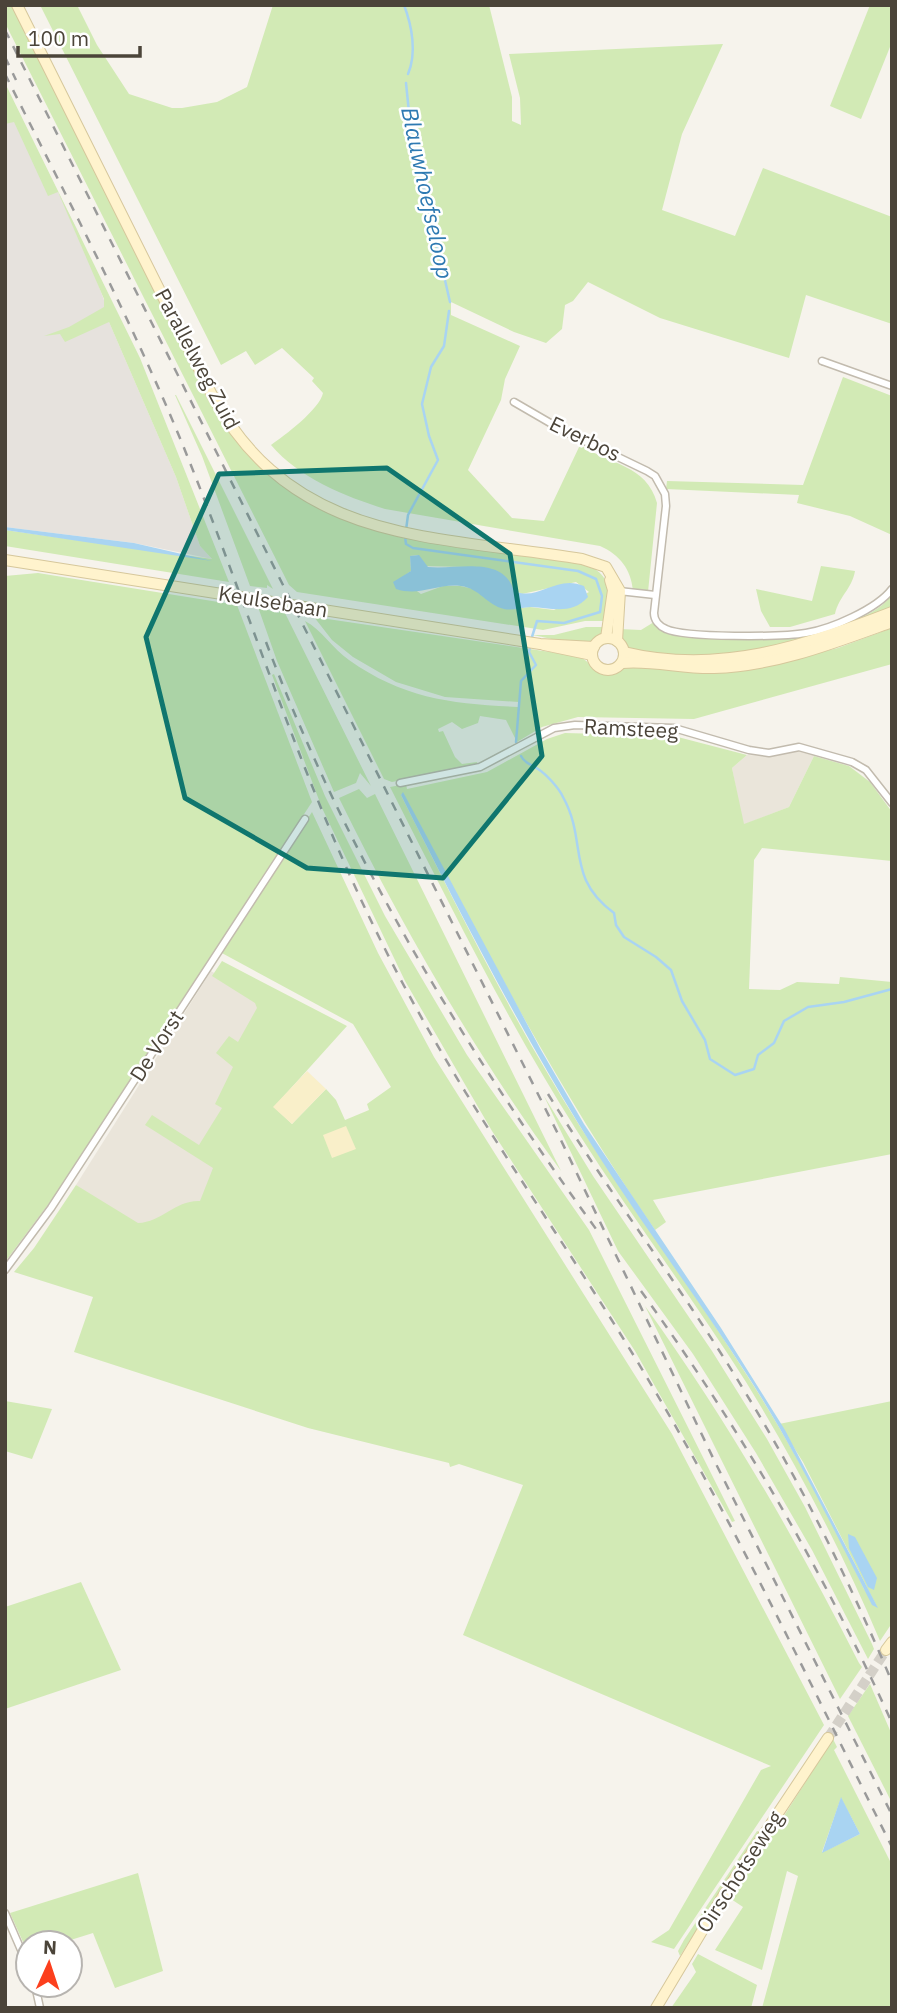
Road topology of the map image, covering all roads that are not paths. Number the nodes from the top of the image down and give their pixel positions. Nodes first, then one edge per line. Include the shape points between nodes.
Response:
1 (17, 5) edge
2 (822, 361) dead end
3 (892, 386) edge
4 (514, 402) dead end
5 (5, 560) edge
6 (892, 589) edge
7 (617, 591) junction
8 (655, 595) junction
9 (892, 612) edge
10 (892, 622) edge
11 (606, 638) junction
12 (617, 641) junction
13 (593, 651) junction
14 (623, 658) junction
15 (400, 783) dead end
16 (892, 803) edge
17 (305, 820) dead end
18 (5, 1270) edge
19 (828, 1738) tunnel mouth
20 (5, 1913) edge
21 (14, 1934) edge
22 (656, 2008) edge

1 - 7 street, Parallelweg Zuid via 232,429 263,464 306,498 358,522 599,564
2 - 3 street
4 - 8 street, Everbos via 655,476 666,506
5 - 13 street, Keulsebaan via 556,650
6 - 8 street via 876,606 827,626 772,635 665,629 654,619
7 - 8 street
7 - 11 street
7 - 12 street
9 - 14 street via 810,643 751,658
10 - 14 street via 812,651 751,664 713,668
11 - 12 street
11 - 13 street
12 - 14 street
13 - 14 street via 596,665 605,670 616,668
15 - 16 street, Ramsteeg via 480,767 554,728 674,728 749,750 769,753 799,747 852,762 866,770
17 - 18 street, De Vorst via 51,1209
19 - 22 street, Oirschotseweg via 723,1896
20 - 21 street

